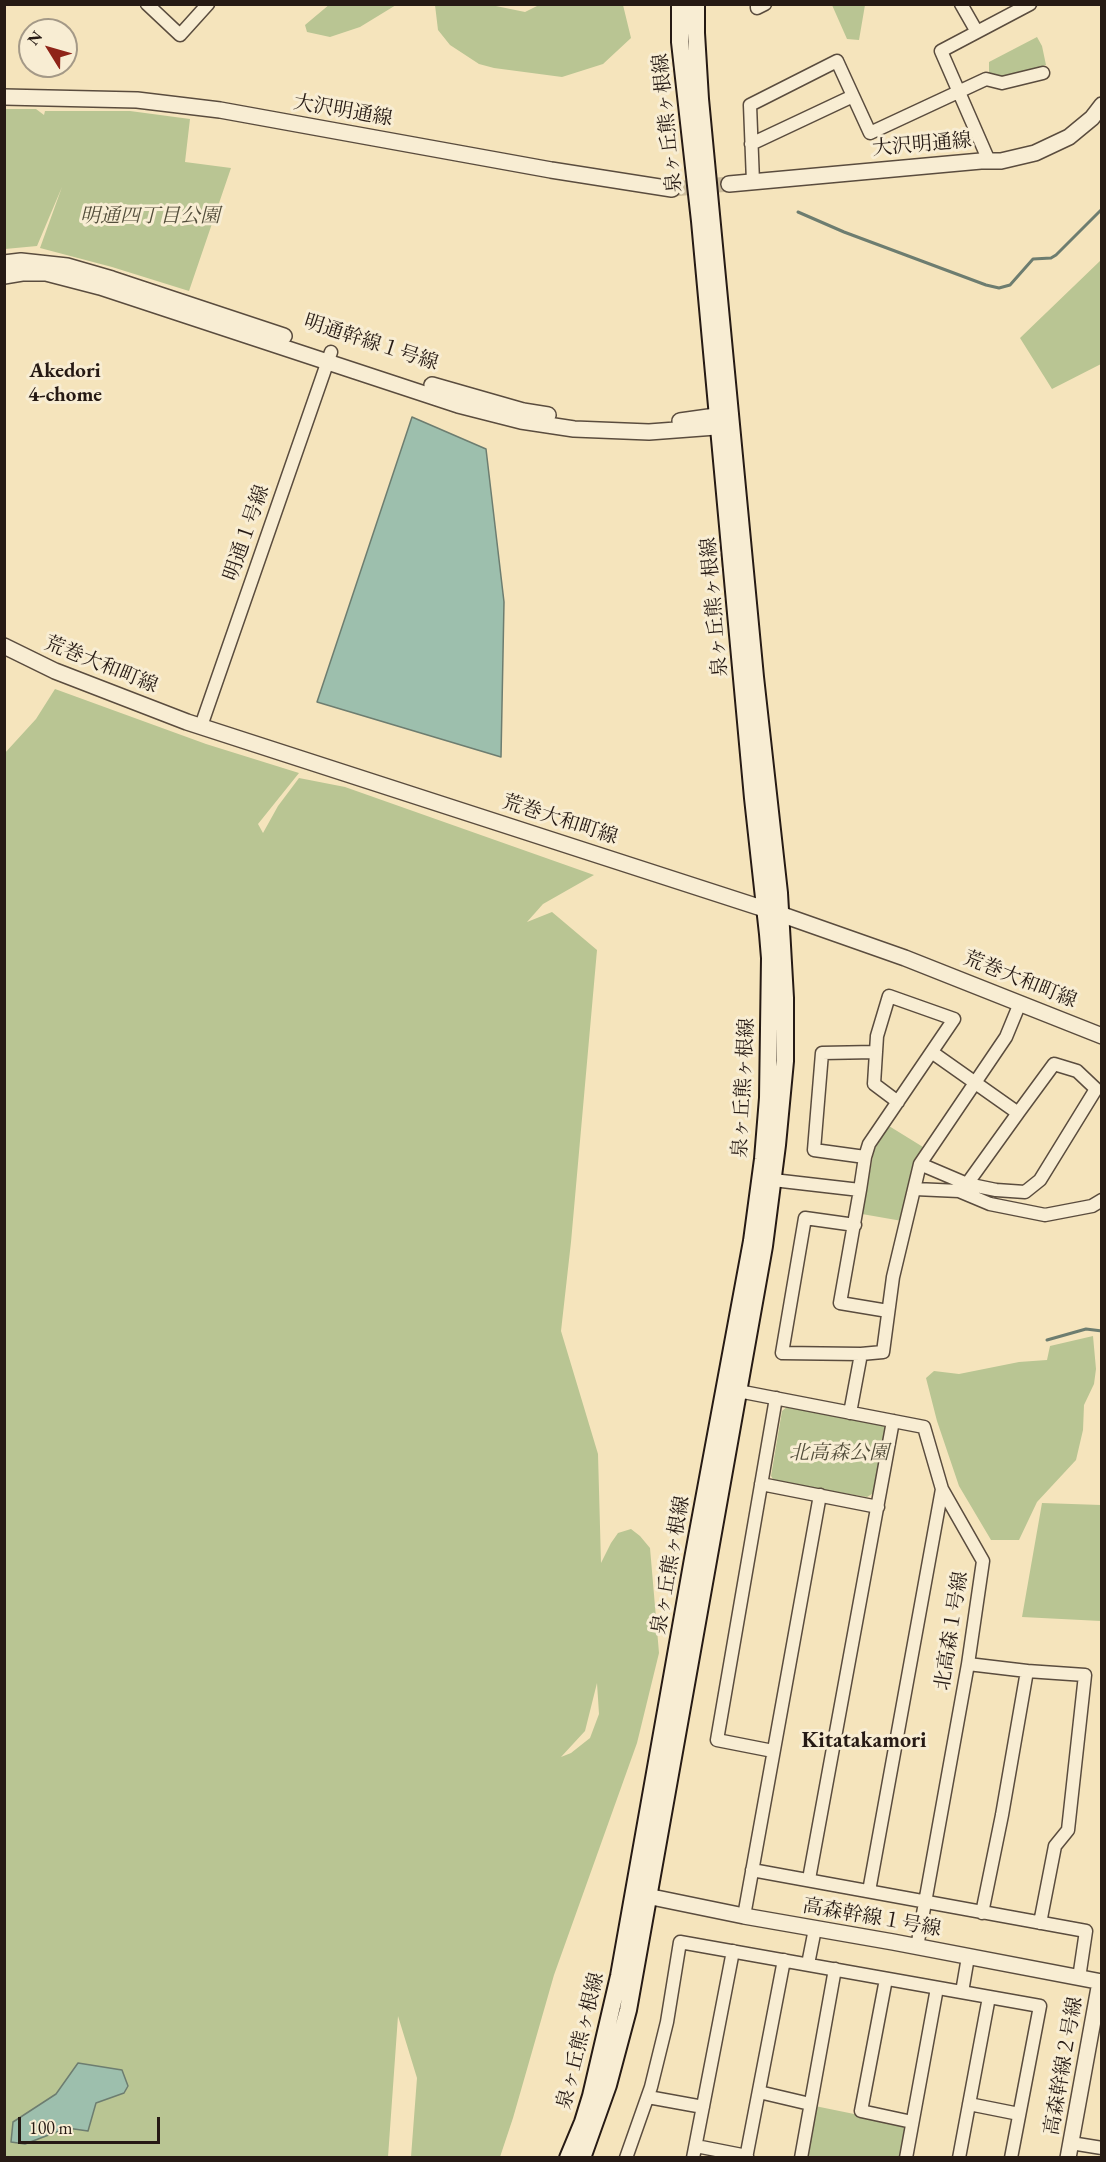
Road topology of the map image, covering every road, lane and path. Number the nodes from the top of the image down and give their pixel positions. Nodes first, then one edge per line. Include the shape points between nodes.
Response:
1 (147, 4) edge
2 (208, 4) edge
3 (680, 4) edge
4 (696, 4) edge
5 (757, 4) edge
6 (765, 4) edge
7 (961, 4) edge
8 (1030, 4) edge
9 (977, 32) junction
10 (1043, 73) dead end
11 (959, 93) junction
12 (853, 96) junction
13 (4, 97) edge
14 (1101, 105) edge
15 (751, 144) junction
16 (988, 161) junction
17 (753, 182) junction
18 (729, 184) tunnel mouth
19 (672, 189) tunnel mouth
20 (4, 263) edge
21 (4, 276) edge
22 (329, 357) junction
23 (725, 421) junction
24 (4, 646) edge
25 (201, 726) junction
26 (773, 912) junction
27 (1020, 1003) junction
28 (1101, 1036) edge
29 (875, 1052) junction
30 (933, 1053) junction
31 (976, 1083) junction
32 (898, 1102) junction
33 (1018, 1113) junction
34 (865, 1157) junction
35 (920, 1164) junction
36 (773, 1180) junction
37 (966, 1184) junction
38 (915, 1189) junction
39 (860, 1191) junction
40 (1101, 1200) edge
41 (855, 1225) junction
42 (888, 1311) junction
43 (861, 1354) junction
44 (732, 1390) junction
45 (776, 1398) junction
46 (850, 1413) junction
47 (893, 1421) junction
48 (761, 1484) junction
49 (942, 1489) junction
50 (820, 1495) junction
51 (878, 1507) junction
52 (968, 1664) junction
53 (1027, 1671) junction
54 (773, 1751) junction
55 (752, 1870) junction
56 (810, 1880) junction
57 (869, 1891) junction
58 (641, 1895) junction
59 (925, 1902) junction
60 (982, 1912) junction
61 (744, 1916) junction
62 (1040, 1923) junction
63 (815, 1929) junction
64 (917, 1947) junction
65 (733, 1951) junction
66 (968, 1957) junction
67 (784, 1960) junction
68 (808, 1964) junction
69 (835, 1969) junction
70 (886, 1978) junction
71 (1079, 1978) junction
72 (1101, 1982) edge
73 (937, 1988) junction
74 (962, 1992) junction
75 (989, 1997) junction
76 (759, 2092) junction
77 (648, 2097) junction
78 (810, 2104) junction
79 (969, 2104) junction
80 (703, 2107) junction
81 (1019, 2114) junction
82 (912, 2122) junction
83 (1101, 2148) edge
84 (1070, 2150) edge
85 (694, 2152) edge
86 (568, 2157) edge
87 (582, 2157) edge
88 (626, 2157) edge
89 (747, 2157) edge
90 (801, 2157) edge
91 (906, 2157) edge
92 (959, 2157) edge
93 (1011, 2157) edge

1 - 2 street via 180,35
3 - 23 main road, 泉ヶ丘熊ヶ根線 via 680,42
4 - 23 main road, 泉ヶ丘熊ヶ根線
5 - 6 street via 757,8
7 - 9 street
8 - 9 street
9 - 11 street via 941,51
10 - 11 street via 1002,83 987,79
11 - 12 street via 870,133
11 - 16 street
12 - 15 street
12 - 15 street via 837,61 750,105
13 - 19 street, 大沢明通線 via 137,100 220,110
14 - 16 street, 大沢明通線 via 1069,137 1035,153
15 - 17 street
16 - 17 street, 大沢明通線
17 - 18 street, 大沢明通線
20 - 22 street, 明通幹線１号線 via 67,266 112,279
21 - 22 street via 46,273
22 - 23 street via 458,405 521,421 574,429 649,432
22 - 25 street, 明通１号線
23 - 26 main road, 泉ヶ丘熊ヶ根線 via 755,677
24 - 25 street, 荒巻大和町線 via 56,671
25 - 26 street, 荒巻大和町線
26 - 27 street, 荒巻大和町線
26 - 36 main road, 泉ヶ丘熊ヶ根線 via 786,1029
26 - 44 main road, 泉ヶ丘熊ヶ根線 via 763,1159
27 - 28 street, 荒巻大和町線
27 - 31 street via 1006,1037
29 - 30 street via 889,996 954,1019
29 - 32 street via 874,1084
29 - 34 street via 822,1053 814,1150
30 - 31 street
30 - 32 street
31 - 33 street
31 - 35 street
32 - 34 street via 869,1144
33 - 37 street
33 - 37 street via 1054,1064 1077,1071 1096,1089 1040,1180 1025,1192
34 - 39 street
35 - 37 street
35 - 38 street
36 - 39 street
36 - 44 main road, 泉ヶ丘熊ヶ根線 via 764,1246
38 - 40 street via 959,1191 990,1204 1045,1215 1092,1206
38 - 42 street
39 - 41 street
41 - 42 street via 840,1303
41 - 43 street via 805,1218 782,1353
42 - 43 street via 884,1352
43 - 46 street
44 - 45 street, 北高森１号線
44 - 58 main road, 泉ヶ丘熊ヶ根線
45 - 46 street, 北高森１号線
45 - 48 street
46 - 47 street, 北高森１号線
47 - 49 street, 北高森１号線 via 924,1427
47 - 51 street
48 - 50 street
48 - 54 street via 717,1740
49 - 52 street, 北高森１号線 via 983,1561
49 - 57 street
50 - 51 street
50 - 54 street
51 - 56 street
52 - 53 street
52 - 59 street, 北高森１号線
53 - 60 street
53 - 62 street via 1085,1675 1068,1830 1055,1846
54 - 55 street
55 - 56 street
55 - 61 street
56 - 57 street
57 - 59 street
58 - 61 street, 高森幹線１号線
58 - 86 main road, 泉ヶ丘熊ヶ根線 via 600,2065
58 - 87 main road, 泉ヶ丘熊ヶ根線 via 620,2043
59 - 60 street
59 - 64 street, 北高森１号線
60 - 62 street
61 - 63 street, 高森幹線１号線
62 - 71 street via 1086,1931
63 - 64 street, 高森幹線１号線
63 - 68 street
64 - 66 street, 高森幹線１号線
65 - 67 street
65 - 77 street via 680,1942 667,2022
65 - 80 street
66 - 71 street, 高森幹線１号線
66 - 74 street
67 - 68 street
67 - 76 street
68 - 69 street
69 - 70 street
69 - 78 street
70 - 73 street
70 - 82 street via 861,2112
71 - 72 street, 高森幹線１号線
72 - 84 street, 高森幹線２号線
73 - 74 street
73 - 82 street
74 - 75 street
75 - 79 street
75 - 81 street via 1040,2006
76 - 78 street
76 - 89 street
77 - 80 street
77 - 88 street
78 - 90 street
79 - 81 street
79 - 92 street
80 - 85 street
81 - 93 street
82 - 91 street
83 - 84 street
85 - 89 street

